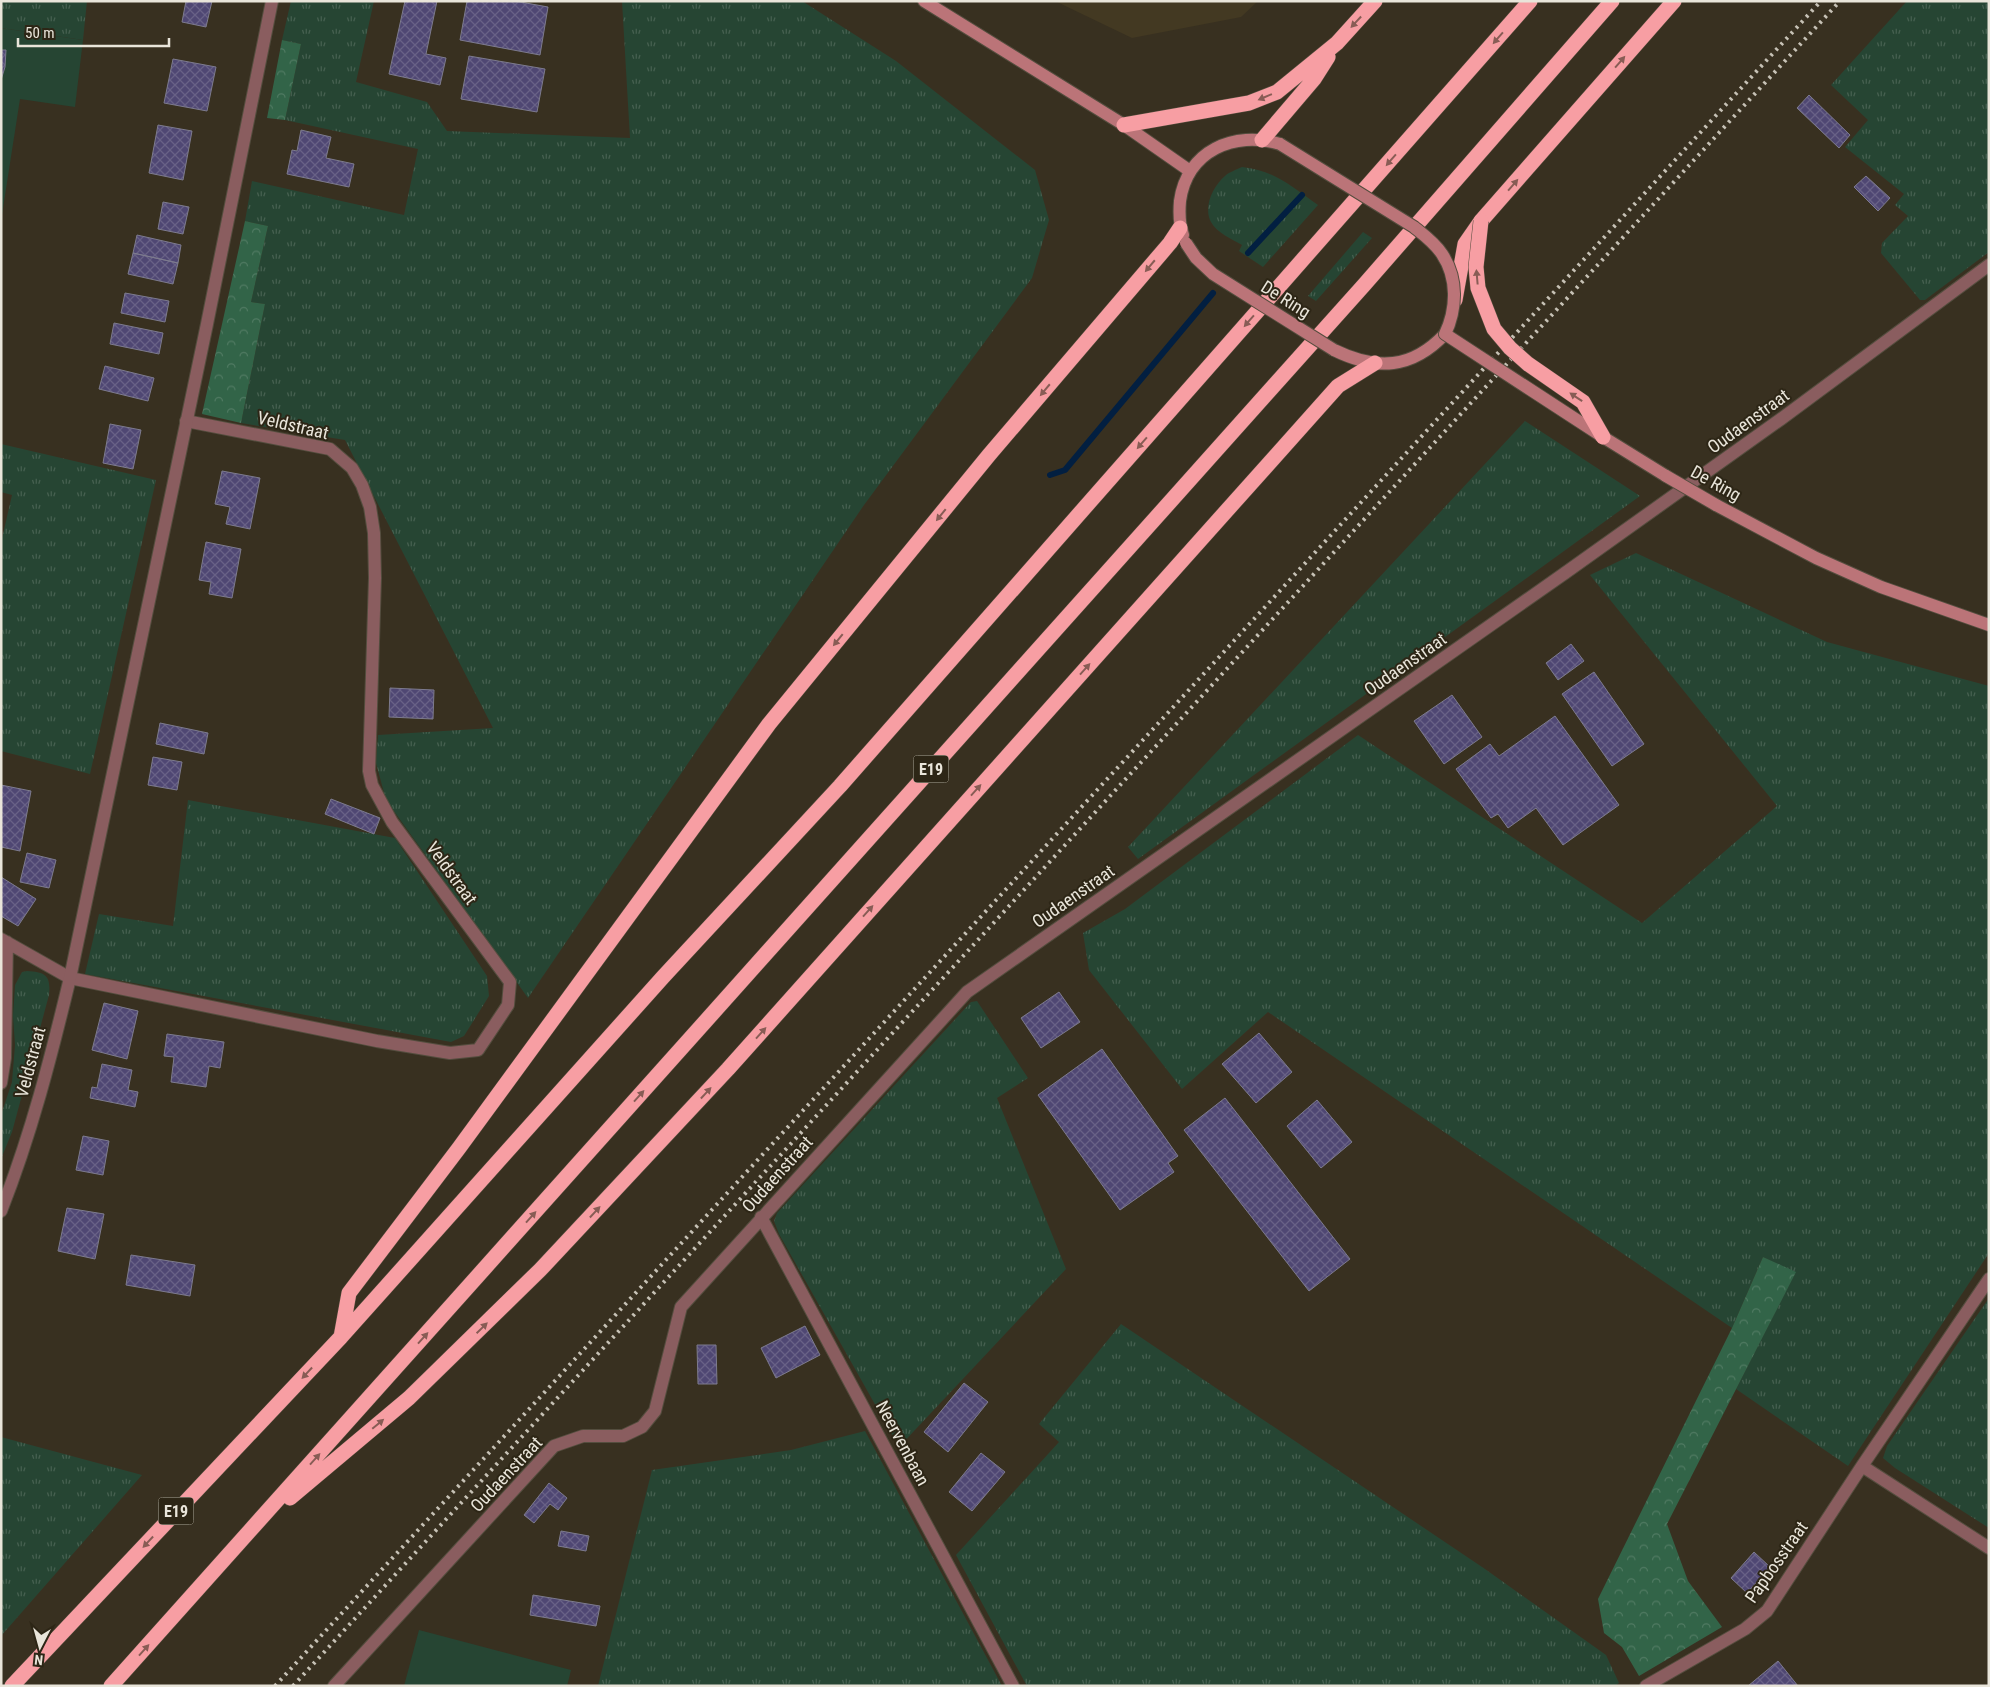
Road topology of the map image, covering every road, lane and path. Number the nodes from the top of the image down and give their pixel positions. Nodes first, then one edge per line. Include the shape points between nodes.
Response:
1 (272, 1) edge
2 (924, 1) edge
3 (1375, 1) edge
4 (1530, 1) edge
5 (1612, 1) edge
6 (1674, 1) edge
7 (1337, 43) junction
8 (1124, 125) junction
9 (1262, 140) junction
10 (1190, 171) junction
11 (1481, 222) junction
12 (1180, 228) junction
13 (1989, 265) edge
14 (1454, 304) junction
15 (1445, 334) junction
16 (1374, 363) junction
17 (186, 421) junction
18 (1602, 437) junction
19 (1989, 625) edge
20 (4, 940) edge
21 (70, 978) junction
22 (1, 1083) edge
23 (1, 1211) edge
24 (761, 1217) junction
25 (1989, 1279) edge
26 (341, 1337) junction
27 (1862, 1466) junction
28 (247, 1535) junction
29 (1989, 1548) edge
30 (12, 1686) edge
31 (111, 1686) edge
32 (334, 1686) edge
33 (1013, 1686) edge
34 (1646, 1686) edge

1 - 17 street, Veldstraat
2 - 8 main road
3 -> 7 highway
4 -> 26 highway, E19 via 840,786
28 -> 5 highway, E19 via 1364,285
11 -> 6 highway
7 -> 8 highway via 1283,88 1263,99
7 - 9 highway via 1314,79
8 - 10 main road
9 - 10 main road, De Ring via 1227,143 1206,155
9 - 14 main road, De Ring, bridge via 1280,144 1414,227 1432,242 1448,265
10 - 12 main road, De Ring via 1181,193
11 - 14 highway, bridge via 1465,244
18 -> 11 highway, bridge via 1583,402 1528,364 1494,330 1478,288 1476,268
12 - 16 main road, De Ring, bridge via 1196,258 1213,274 1334,350
12 -> 26 highway via 769,724 350,1293
13 - 24 street, Oudaenstraat via 1565,573 967,992
14 - 15 main road, De Ring, bridge
15 - 16 main road, De Ring via 1411,359
15 - 18 main road, De Ring, bridge
28 -> 16 highway via 409,1398 505,1306 728,1070 1338,386
17 - 21 street, Veldstraat
17 - 21 street, Veldstraat via 330,449 352,468 362,485 374,533 369,771 372,786 392,822 510,982 508,1004 478,1050 450,1053
18 - 19 main road, De Ring, bridge via 1716,505 1816,558 1881,587
20 - 21 street
20 - 22 street via 6,1058
21 - 23 street, Veldstraat via 46,1076
24 - 32 street, Oudaenstraat via 681,1307 655,1411 642,1427 623,1436 583,1436 554,1446
24 - 33 street, Neervenbaan
25 - 27 street, Papbosstraat
26 -> 30 highway, E19
27 - 29 street
27 - 34 street, Papbosstraat via 1767,1611 1745,1629
31 -> 28 highway, E19

